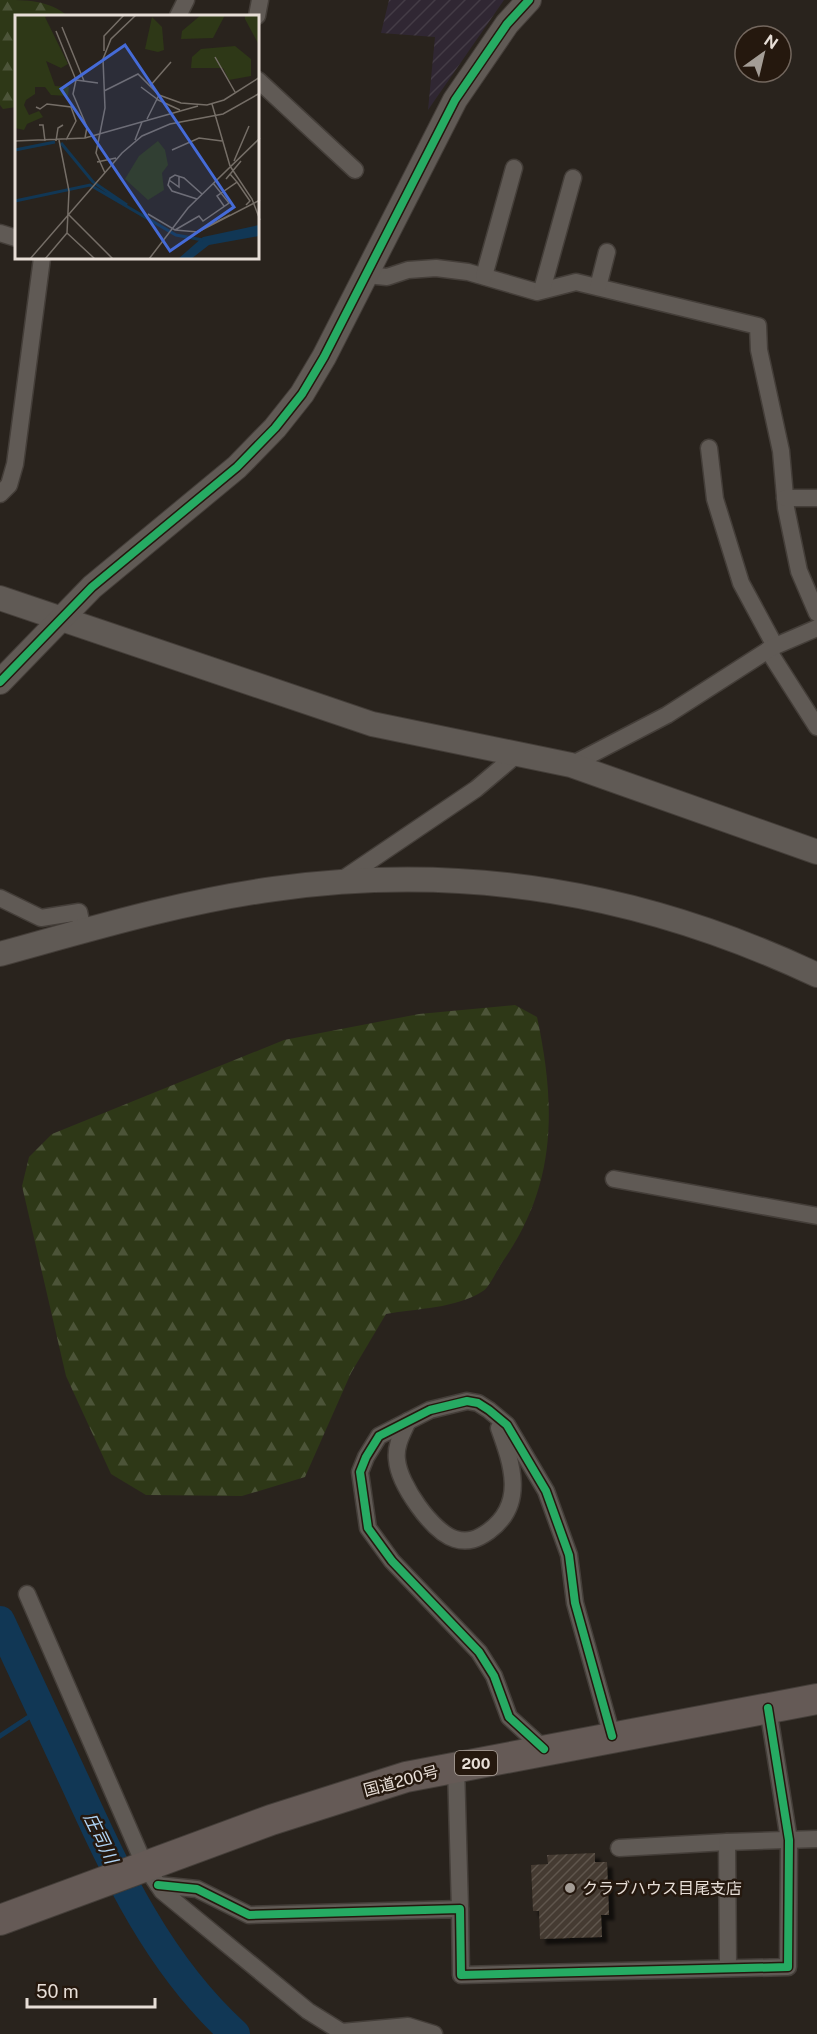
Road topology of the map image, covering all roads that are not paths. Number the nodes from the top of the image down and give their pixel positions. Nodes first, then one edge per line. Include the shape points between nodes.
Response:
1 (260, 0) edge
2 (529, 0) edge
3 (257, 15) edge
4 (260, 82) edge
5 (514, 168) dead end
6 (355, 171) dead end
7 (573, 178) dead end
8 (0, 233) edge
9 (15, 238) edge
10 (607, 252) dead end
11 (42, 260) edge
12 (366, 275) junction
13 (484, 276) junction
14 (598, 287) junction
15 (542, 290) junction
16 (709, 448) dead end
17 (0, 494) edge
18 (785, 498) junction
19 (817, 498) edge
20 (0, 598) edge
21 (817, 613) edge
22 (61, 618) junction
23 (817, 628) edge
24 (772, 648) junction
25 (0, 682) edge
26 (817, 727) edge
27 (515, 756) junction
28 (571, 765) junction
29 (817, 852) edge
30 (338, 882) junction
31 (0, 898) edge
32 (83, 931) junction
33 (0, 954) edge
34 (817, 975) edge
35 (614, 1179) dead end
36 (817, 1216) edge
37 (495, 1416) junction
38 (408, 1421) junction
39 (27, 1594) dead end
40 (817, 1699) edge
41 (768, 1708) junction
42 (612, 1736) junction
43 (544, 1749) junction
44 (456, 1767) junction
45 (817, 1839) edge
46 (789, 1840) junction
47 (727, 1842) junction
48 (619, 1848) dead end
49 (151, 1876) junction
50 (460, 1909) junction
51 (0, 1920) edge
52 (728, 1968) junction
53 (343, 2033) edge
54 (434, 2034) edge

1 - 3 street
2 - 12 street via 507,24 455,100
4 - 6 street
5 - 13 street
7 - 15 street
8 - 9 street
10 - 14 street
11 - 17 street via 15,464 9,485
12 - 13 street via 387,277 408,270 436,268
12 - 22 street via 302,394 275,428 237,467 92,587
13 - 15 street via 537,292
14 - 15 street via 576,282
14 - 18 street via 758,326 759,350 781,451
16 - 24 street via 715,499 741,583
18 - 19 street
18 - 21 street via 799,571
20 - 22 street
22 - 25 street
22 - 27 street via 372,724
23 - 24 street
24 - 26 street
24 - 28 street via 667,715
27 - 28 street
27 - 30 street via 476,789
28 - 29 street
30 - 32 street via 223,898
30 - 34 street via 434,879 555,891 620,904 741,940
31 - 32 street via 41,918 78,912
32 - 33 street
35 - 36 street
37 - 38 street via 478,1403 467,1401 430,1410
37 - 38 street via 513,1464 514,1496 494,1528 466,1541 437,1529 402,1478 397,1445
37 - 42 street via 507,1425 546,1491 569,1555 575,1604
38 - 43 street via 379,1436 360,1472 368,1528 392,1562 479,1652 494,1676 509,1717
39 - 49 street
40 - 41 highway, 国道200号 / 200
41 - 42 highway, 国道200号 / 200
41 - 46 street
42 - 43 highway, 国道200号 / 200
43 - 44 highway, 国道200号 / 200
44 - 49 highway, 国道200号 / 200 via 406,1777 271,1820
44 - 50 street
45 - 46 street
46 - 47 street
46 - 52 street via 788,1967
47 - 48 street
47 - 52 street
49 - 50 street via 197,1889 249,1915
49 - 51 highway, 国道200号 / 200 via 90,1887
49 - 53 street via 184,1911 308,2012
50 - 52 street via 461,1975
53 - 54 street via 408,2026

